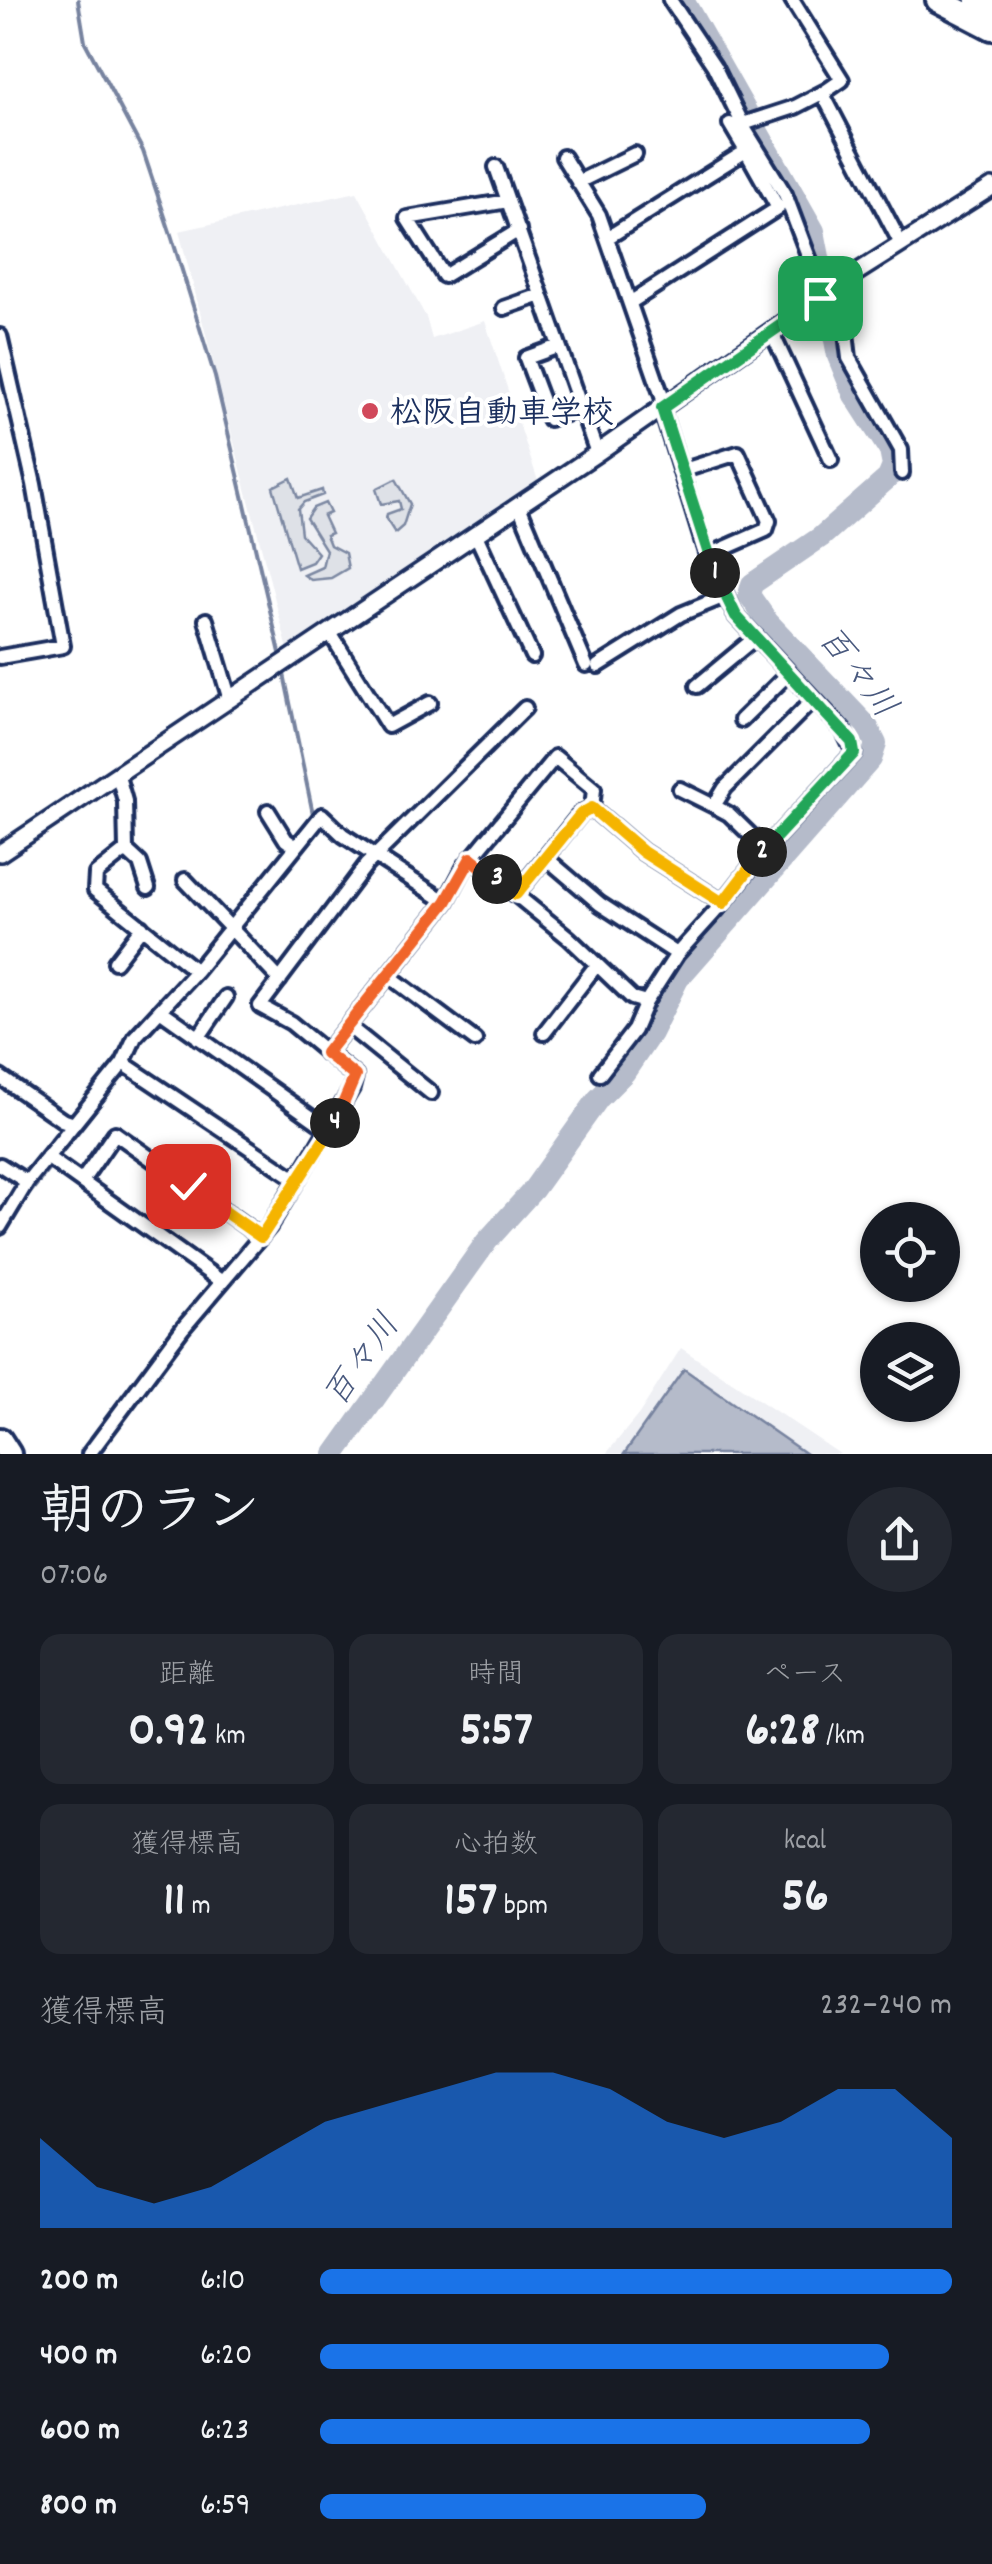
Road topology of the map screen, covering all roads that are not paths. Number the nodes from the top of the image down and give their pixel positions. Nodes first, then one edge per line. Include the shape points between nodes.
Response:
1 (670, 0) edge
2 (792, 0) edge
3 (938, 0) edge
4 (977, 0) edge
5 (992, 8) edge
6 (992, 28) edge
7 (826, 91) junction
8 (740, 124) junction
9 (746, 151) junction
10 (635, 154) dead end
11 (563, 157) dead end
12 (496, 167) dead end
13 (578, 182) junction
14 (992, 187) edge
15 (508, 201) junction
16 (783, 205) junction
17 (519, 230) junction
18 (607, 238) junction
19 (901, 244) junction
20 (840, 283) junction
21 (542, 295) junction
22 (818, 300) junction
23 (631, 302) junction
24 (504, 308) dead end
25 (772, 333) junction
26 (0, 336) edge
27 (559, 346) junction
28 (663, 406) junction
29 (582, 409) junction
30 (597, 452) junction
31 (831, 460) dead end
32 (681, 472) junction
33 (902, 473) dead end
34 (518, 506) junction
35 (476, 534) junction
36 (707, 556) junction
37 (725, 596) junction
38 (206, 620) dead end
39 (330, 632) junction
40 (756, 638) junction
41 (532, 656) dead end
42 (0, 658) edge
43 (788, 674) junction
44 (697, 686) dead end
45 (230, 700) junction
46 (813, 700) junction
47 (430, 703) dead end
48 (525, 708) dead end
49 (740, 720) dead end
50 (118, 776) junction
51 (680, 789) dead end
52 (714, 806) junction
53 (592, 808) junction
54 (268, 811) dead end
55 (293, 845) junction
56 (765, 849) junction
57 (126, 850) junction
58 (0, 853) edge
59 (374, 856) junction
60 (471, 858) junction
61 (545, 858) junction
62 (184, 880) dead end
63 (148, 888) dead end
64 (516, 894) junction
65 (446, 902) junction
66 (723, 903) junction
67 (227, 925) junction
68 (142, 928) junction
69 (676, 954) junction
70 (115, 962) dead end
71 (595, 966) junction
72 (196, 971) junction
73 (388, 975) junction
74 (280, 980) junction
75 (226, 997) dead end
76 (646, 1002) junction
77 (160, 1010) junction
78 (348, 1026) junction
79 (544, 1034) dead end
80 (198, 1038) junction
81 (474, 1040) dead end
82 (326, 1053) junction
83 (123, 1063) junction
84 (600, 1074) dead end
85 (0, 1078) edge
86 (432, 1093) dead end
87 (74, 1124) junction
88 (329, 1130) junction
89 (52, 1160) junction
90 (0, 1165) edge
91 (296, 1179) junction
92 (82, 1181) junction
93 (27, 1182) junction
94 (0, 1227) edge
95 (261, 1237) junction
96 (222, 1282) junction
97 (0, 1440) edge
98 (9, 1454) edge
99 (89, 1454) edge

1 - 8 street via 714,66
2 - 7 street via 842,80
3 - 6 highway
4 - 5 highway
7 - 8 street
7 - 19 street
8 - 9 street
8 - 16 street
9 - 16 street
9 - 18 street
10 - 13 street
11 - 13 street
12 - 15 street
13 - 18 street
14 - 19 street
15 - 17 street
15 - 17 street via 408,218 444,276
16 - 22 street via 811,263
16 - 23 street
17 - 21 street
18 - 23 street
19 - 20 street
20 - 22 street
20 - 33 street via 849,358 900,450
21 - 24 street
21 - 27 street
22 - 25 street
23 - 28 street
25 - 28 street
25 - 31 street
26 - 42 street via 63,646
27 - 29 street
27 - 29 street via 526,358 549,419
28 - 30 street
28 - 32 street
29 - 30 street
30 - 34 street
32 - 36 street
32 - 36 street via 738,452 769,520 766,530
34 - 35 street
34 - 37 street via 592,665
35 - 39 street
35 - 41 street
36 - 37 street
37 - 40 street
38 - 45 street
39 - 45 street
39 - 47 street via 388,726
40 - 43 street
40 - 44 street
43 - 46 street
43 - 49 street
45 - 50 street
46 - 52 street
46 - 56 street via 852,742 854,753
48 - 59 street
50 - 57 street
50 - 58 street
51 - 52 street
52 - 56 street
53 - 60 street via 594,789 555,757
53 - 61 street
53 - 66 street via 643,852
54 - 55 street
55 - 59 street via 322,814
55 - 67 street
56 - 66 street
57 - 63 street via 140,863
57 - 68 street via 96,874 95,890
59 - 65 street
59 - 74 street
60 - 64 street
60 - 65 street
61 - 64 street
61 - 69 street
62 - 67 street
64 - 71 street
65 - 73 street
66 - 69 street
67 - 72 street
67 - 74 street
68 - 70 street
68 - 72 street
69 - 76 street
71 - 76 street
71 - 79 street
72 - 77 street
73 - 78 street
73 - 81 street
74 - 82 street via 260,1006
75 - 80 street
76 - 84 street
77 - 80 street
77 - 83 street
78 - 82 street
78 - 86 street
80 - 88 street
82 - 88 street via 355,1076
83 - 87 street
83 - 91 street
85 - 87 street
87 - 89 street
88 - 91 street
89 - 92 street
89 - 93 street
90 - 93 street
91 - 95 street
92 - 95 street via 116,1134
92 - 96 street
93 - 94 street
95 - 96 street
96 - 99 street
97 - 98 highway

